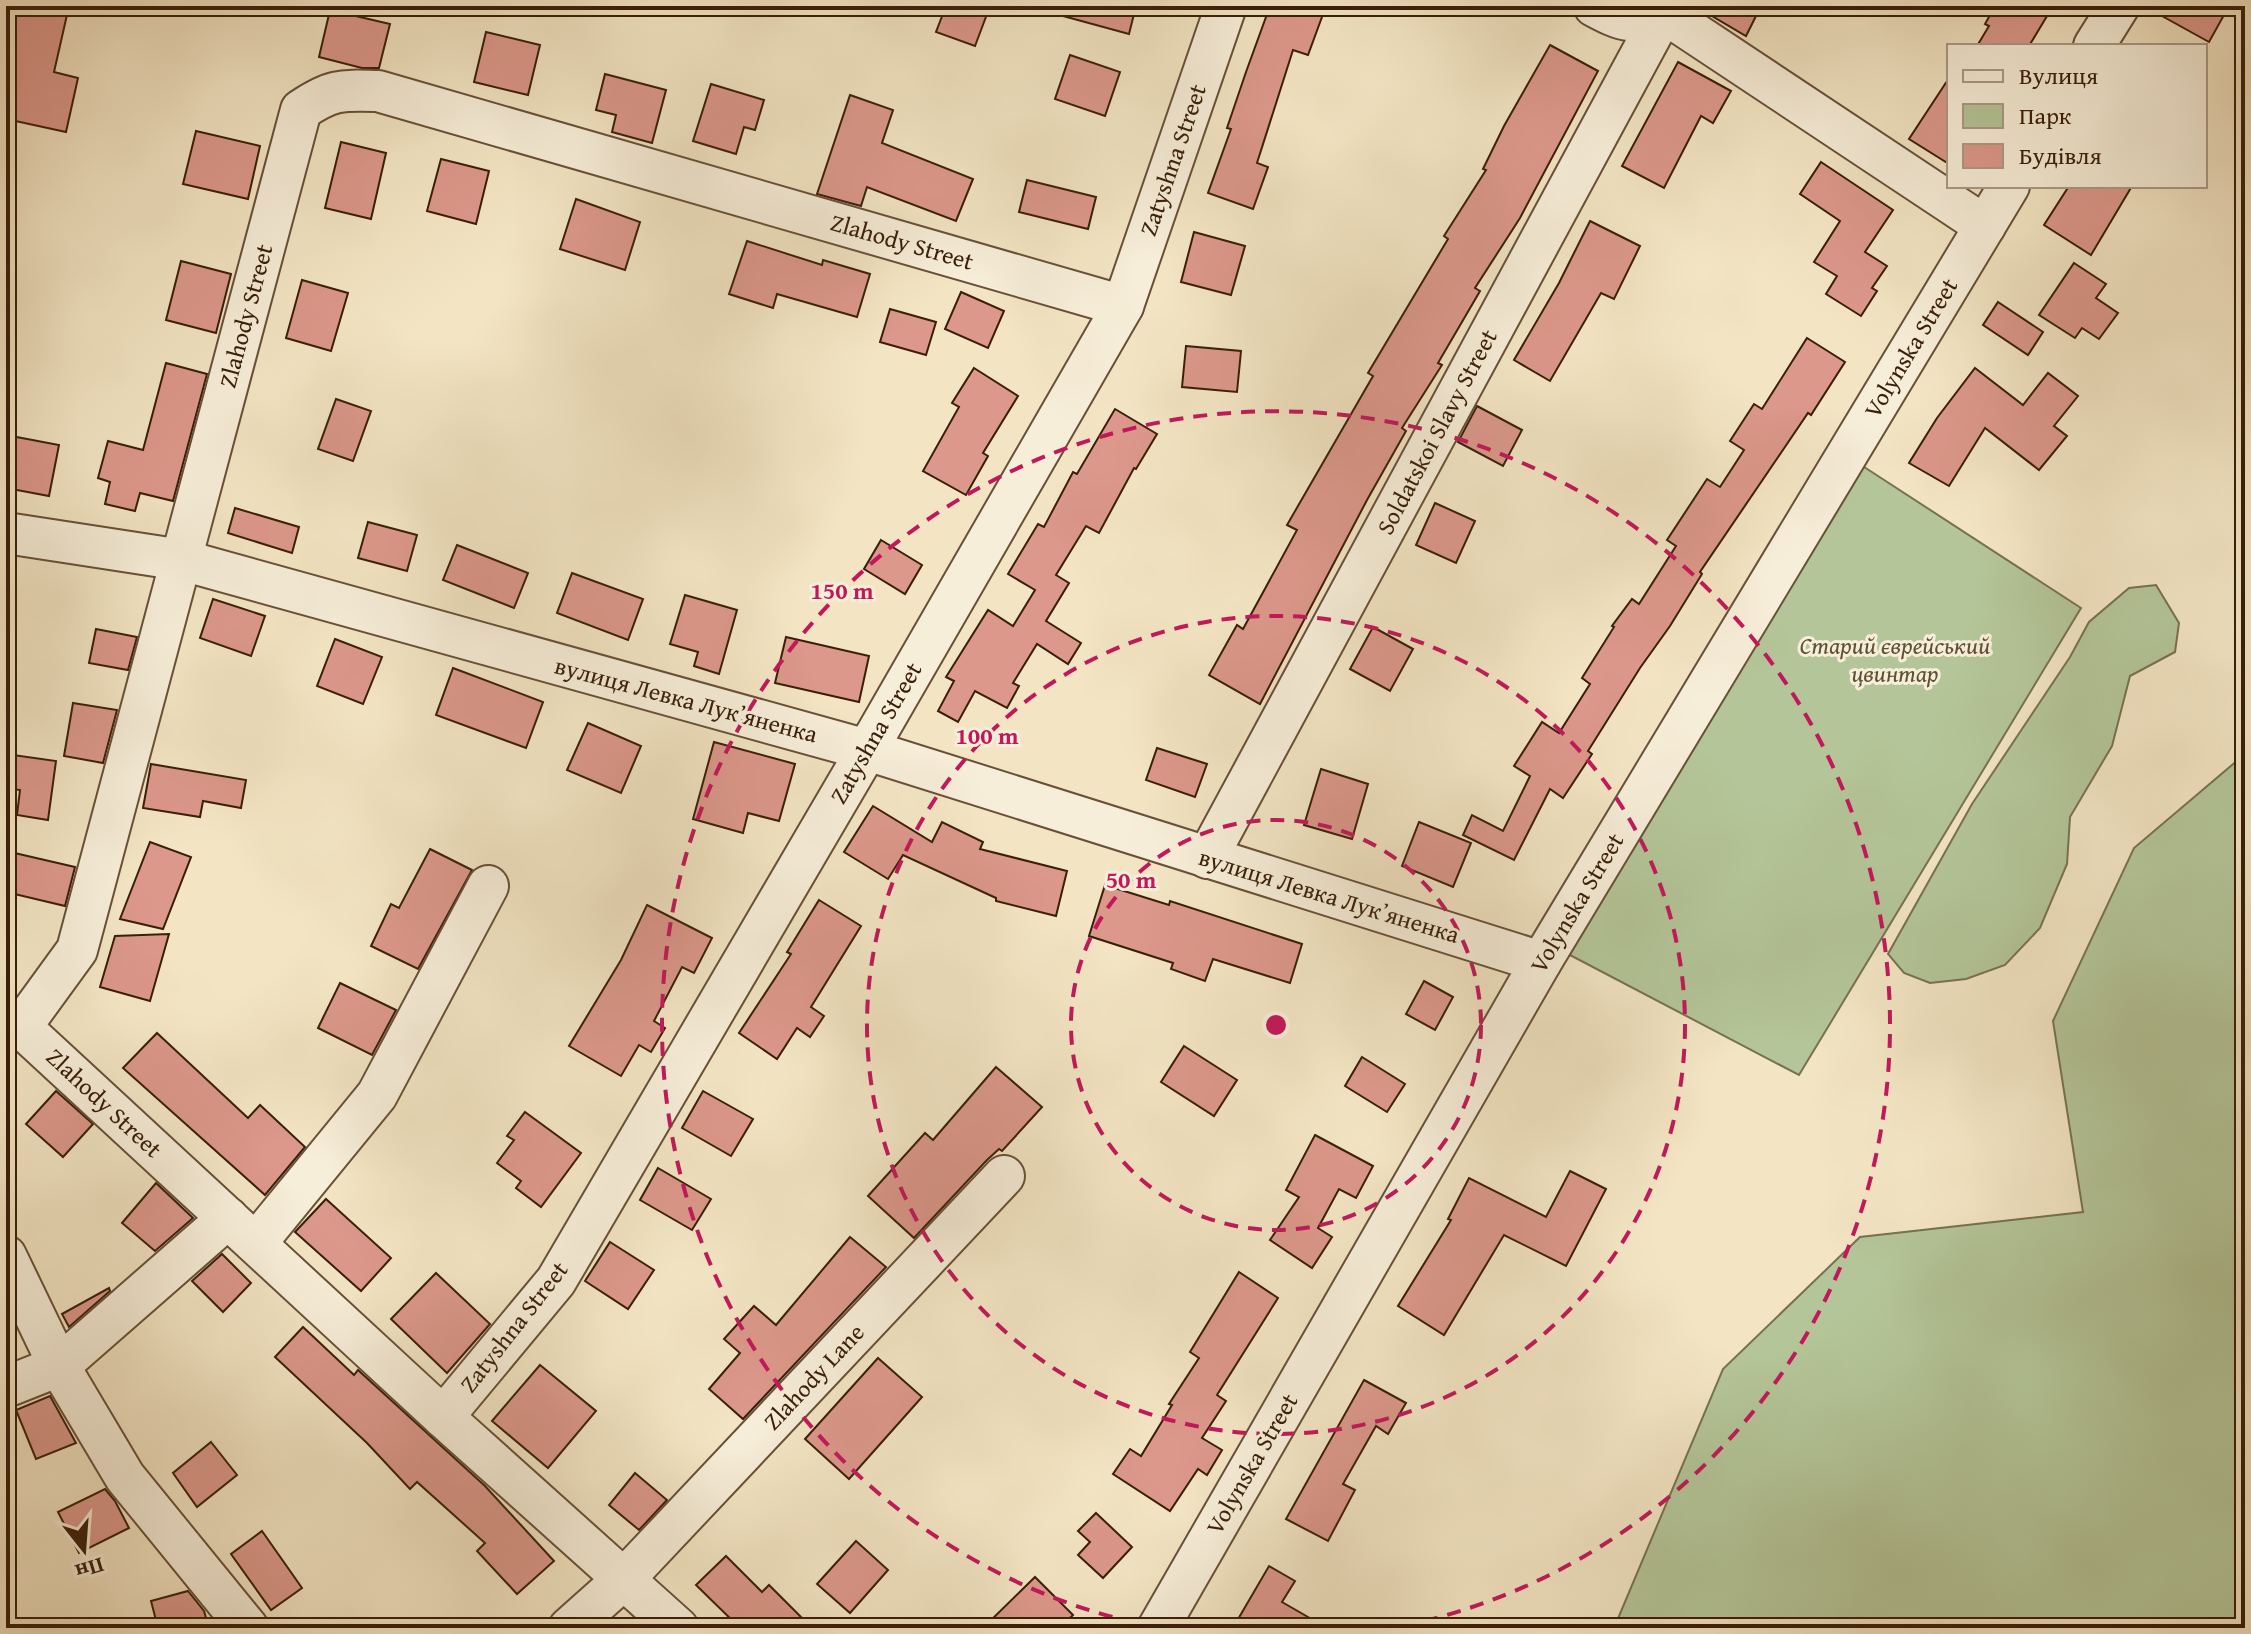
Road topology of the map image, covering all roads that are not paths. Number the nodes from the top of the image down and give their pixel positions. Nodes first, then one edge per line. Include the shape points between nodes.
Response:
1 (1226, 6) edge
2 (1594, 6) edge
3 (2119, 6) edge
4 (1666, 9) edge
5 (2095, 44) edge
6 (2008, 188) edge
7 (1985, 226) junction
8 (1123, 306) junction
9 (6, 533) edge
10 (182, 560) junction
11 (867, 750) junction
12 (1207, 858) junction
13 (488, 886) dead end
14 (1541, 962) junction
15 (14, 1027) edge
16 (1004, 1176) dead end
17 (242, 1230) junction
18 (6, 1256) edge
19 (59, 1366) junction
20 (6, 1387) edge
21 (443, 1417) junction
22 (625, 1578) junction
23 (248, 1628) edge
24 (569, 1628) edge
25 (678, 1628) edge
26 (1158, 1628) edge

1 - 8 street, Zatyshna Street
2 - 4 street via 1641,23
3 - 5 street
4 - 7 street
4 - 12 street, Soldatskoi Slavy Street
6 - 7 street, Volynska Street
7 - 14 street, Volynska Street
8 - 10 street, Zlahody Street via 378,91 324,95 301,110
8 - 11 street, Zatyshna Street
9 - 10 street, вулиця Левка Лукʼяненка
10 - 11 street, вулиця Левка Лукʼяненка
10 - 15 street, Zlahody Street via 77,950
11 - 12 street, вулиця Левка Лукʼяненка
11 - 21 street, Zatyshna Street via 556,1281
12 - 14 street, вулиця Левка Лукʼяненка
13 - 17 street via 377,1095
14 - 26 street, Volynska Street
15 - 17 street, Zlahody Street
16 - 22 street, Zlahody Lane
17 - 19 street
17 - 21 street, Zlahody Street
18 - 19 street
19 - 20 street
19 - 23 street via 125,1477
21 - 22 street, Zlahody Street
22 - 24 street, Zlahody Lane
22 - 25 street, Zlahody Street

